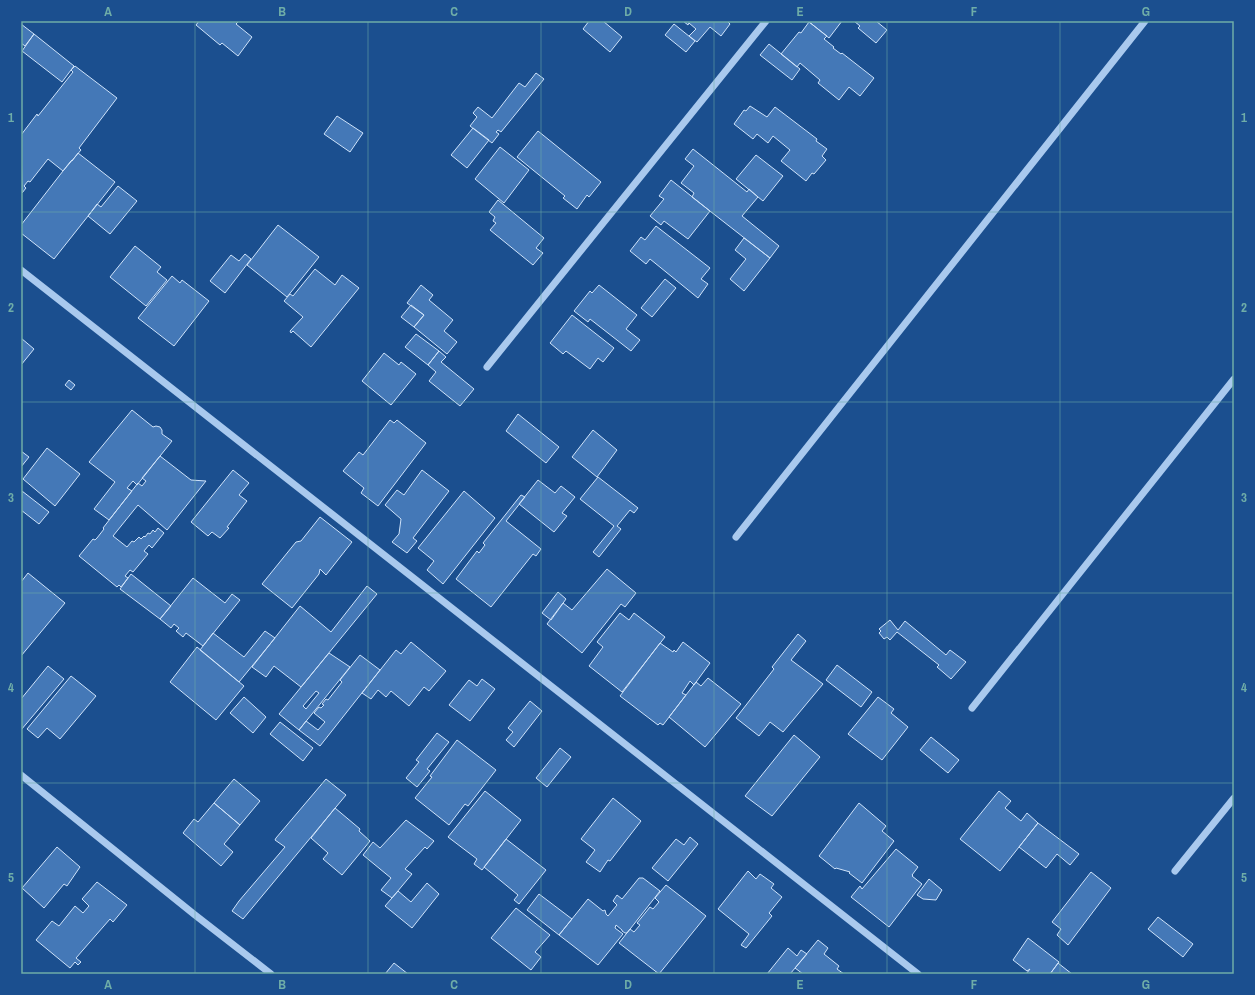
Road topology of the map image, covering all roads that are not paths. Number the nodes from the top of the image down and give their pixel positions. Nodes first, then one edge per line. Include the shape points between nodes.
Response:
1 (766, 21) edge
2 (1145, 21) edge
3 (21, 270) edge
4 (486, 367) dead end
5 (1234, 379) edge
6 (736, 537) dead end
7 (972, 708) dead end
8 (21, 775) edge
9 (1234, 798) edge
10 (1175, 871) dead end
11 (271, 974) edge
12 (918, 974) edge

1 - 4 street
2 - 6 street
3 - 12 street
5 - 7 street
8 - 11 street
9 - 10 street

